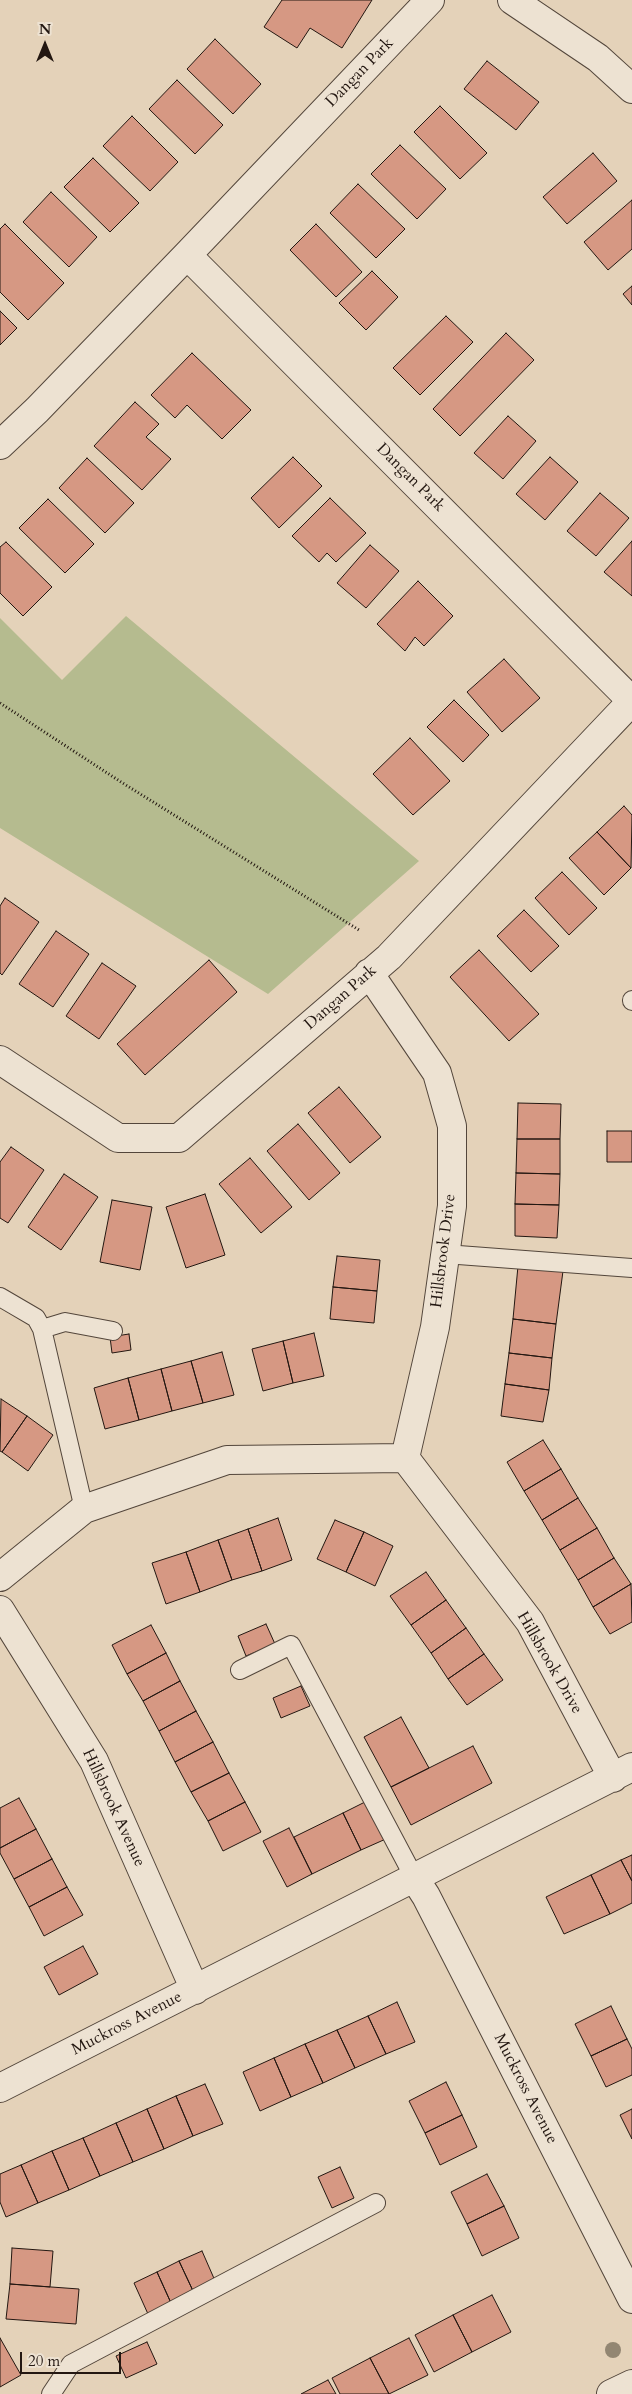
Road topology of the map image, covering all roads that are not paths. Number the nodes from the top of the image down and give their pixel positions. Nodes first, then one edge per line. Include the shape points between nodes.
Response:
1 (430, 0) edge
2 (512, 0) edge
3 (632, 89) edge
4 (187, 255) junction
5 (0, 445) edge
6 (632, 701) edge
7 (369, 973) junction
8 (0, 1060) edge
9 (445, 1254) junction
10 (632, 1268) edge
11 (0, 1297) edge
12 (42, 1329) junction
13 (113, 1331) dead end
14 (405, 1458) junction
15 (84, 1509) junction
16 (0, 1577) edge
17 (0, 1610) edge
18 (240, 1670) dead end
19 (623, 1773) edge
20 (415, 1879) junction
21 (196, 1990) junction
22 (0, 2088) edge
23 (376, 2203) dead end
24 (632, 2299) edge
25 (632, 2384) edge
26 (51, 2394) edge
27 (611, 2394) edge

1 - 4 street, Dangan Park
2 - 3 street via 598,58
4 - 5 street, Dangan Park via 38,410
4 - 6 street, Dangan Park
6 - 7 street, Dangan Park via 389,957
7 - 8 street, Dangan Park via 179,1138 118,1138
7 - 9 street, Hillsbrook Drive via 437,1073 452,1126 452,1206
9 - 10 lane
9 - 14 street, Hillsbrook Drive via 435,1327
11 - 12 lane via 36,1318
12 - 13 lane via 66,1322
12 - 15 lane
14 - 15 street via 227,1460
14 - 19 street, Hillsbrook Drive via 530,1622
15 - 16 street
17 - 21 street, Hillsbrook Avenue via 94,1761
18 - 20 lane via 291,1646
19 - 20 street, Muckross Avenue
20 - 21 street, Muckross Avenue
20 - 24 street, Muckross Avenue via 430,1902
21 - 22 street, Muckross Avenue
23 - 26 lane via 71,2364
25 - 27 street

